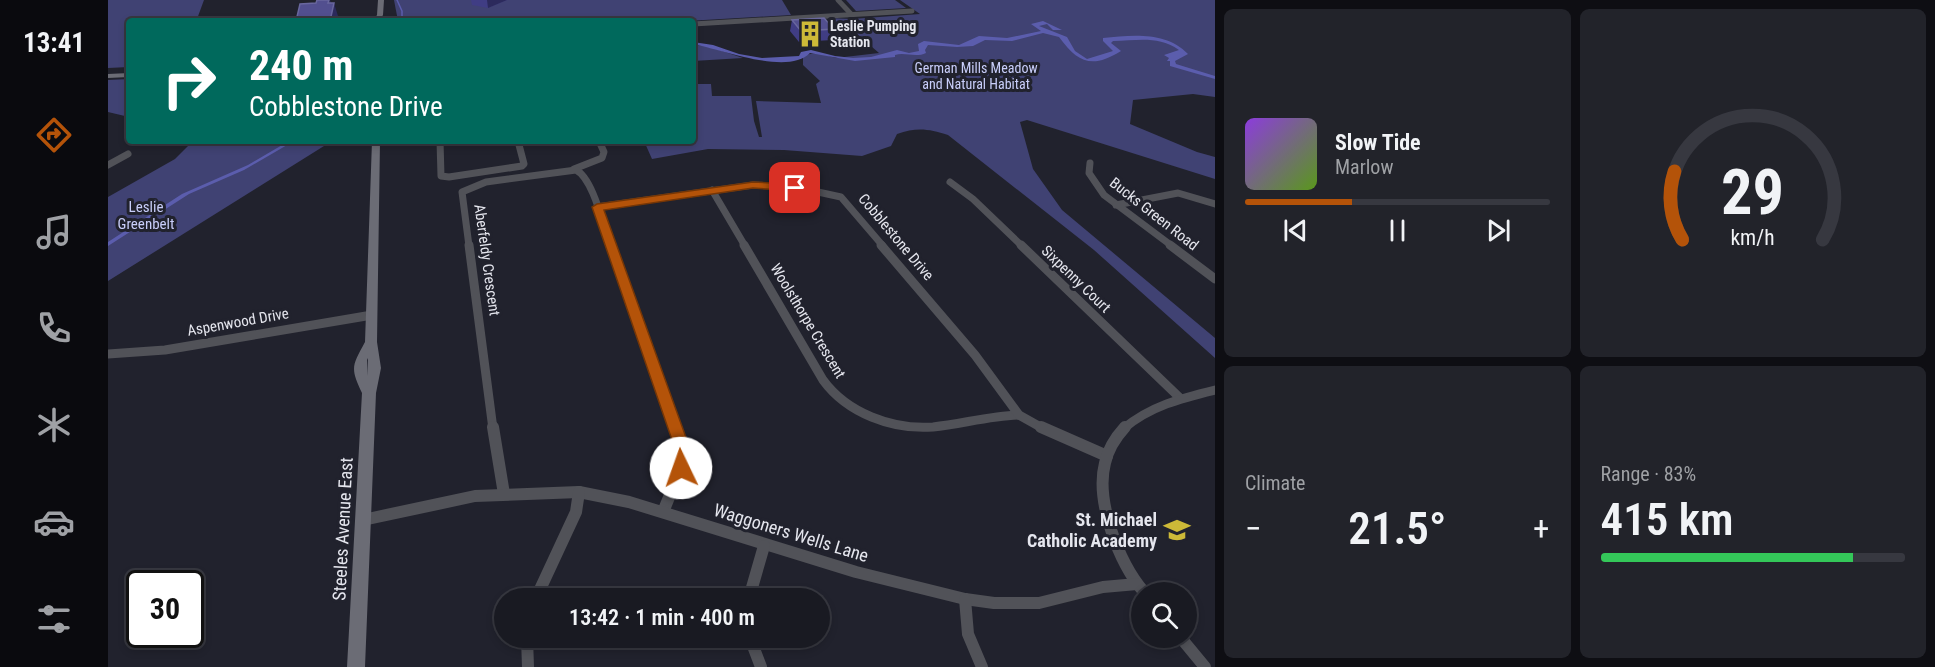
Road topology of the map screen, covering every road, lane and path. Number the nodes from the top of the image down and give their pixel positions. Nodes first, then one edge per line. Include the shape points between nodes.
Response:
1 (381, 0) edge
2 (838, 0) edge
3 (912, 11) dead end
4 (852, 15) junction
5 (378, 18) edge
6 (696, 24) edge
7 (126, 75) edge
8 (108, 76) edge
9 (376, 144) edge
10 (440, 144) edge
11 (519, 144) edge
12 (601, 144) edge
13 (128, 154) dead end
14 (1090, 163) dead end
15 (108, 165) edge
16 (572, 170) junction
17 (950, 182) dead end
18 (712, 190) junction
19 (1215, 204) edge
20 (1116, 205) junction
21 (597, 207) junction
22 (1215, 279) edge
23 (372, 315) junction
24 (108, 354) edge
25 (1215, 390) edge
26 (1180, 398) junction
27 (1019, 415) junction
28 (1107, 456) junction
29 (579, 492) junction
30 (504, 494) junction
31 (663, 512) junction
32 (363, 520) junction
33 (764, 546) junction
34 (1138, 582) edge
35 (541, 588) edge
36 (752, 588) edge
37 (1131, 588) edge
38 (965, 599) junction
39 (527, 648) edge
40 (754, 648) edge
41 (1189, 648) edge
42 (356, 667) edge
43 (528, 667) edge
44 (761, 667) edge
45 (982, 667) edge
46 (1205, 667) edge

1 - 5 main road
2 - 4 street
3 - 4 street
4 - 6 street
7 - 8 main road
9 - 23 main road, Steeles Avenue East
10 - 11 street via 441,176 449,177 522,166
12 - 16 street via 602,158
13 - 15 street
14 - 20 street, Bucks Green Road via 1089,173 1096,187
16 - 21 street via 582,171
16 - 30 street, Aberfeldy Crescent via 486,182 462,192
17 - 26 street, Sixpenny Court via 973,199
18 - 21 street, Cobblestone Drive
18 - 27 street, Cobblestone Drive via 766,185 841,196 975,355
18 - 27 street, Woolsthorpe Crescent via 814,366 834,393 850,405 889,422 915,425
19 - 20 street via 1178,193
20 - 22 street, Bucks Green Road
21 - 31 street via 684,454
23 - 24 street, Aspenwood Drive via 165,350
23 - 32 main road, Steeles Avenue East via 376,373 369,393
25 - 26 street
26 - 28 street via 1150,410 1120,429
27 - 28 street, Cobblestone Drive
28 - 34 street via 1101,476 1108,523
29 - 30 street, Waggoners Wells Lane
29 - 31 street, Waggoners Wells Lane
29 - 35 street via 576,512
30 - 32 street, Waggoners Wells Lane via 451,500
31 - 33 street, Waggoners Wells Lane
32 - 42 main road, Steeles Avenue East
33 - 36 street
33 - 38 street, Waggoners Wells Lane
37 - 38 street, Waggoners Wells Lane via 1103,587 1040,603
38 - 45 street via 965,626
39 - 43 street
40 - 44 street
41 - 46 street

